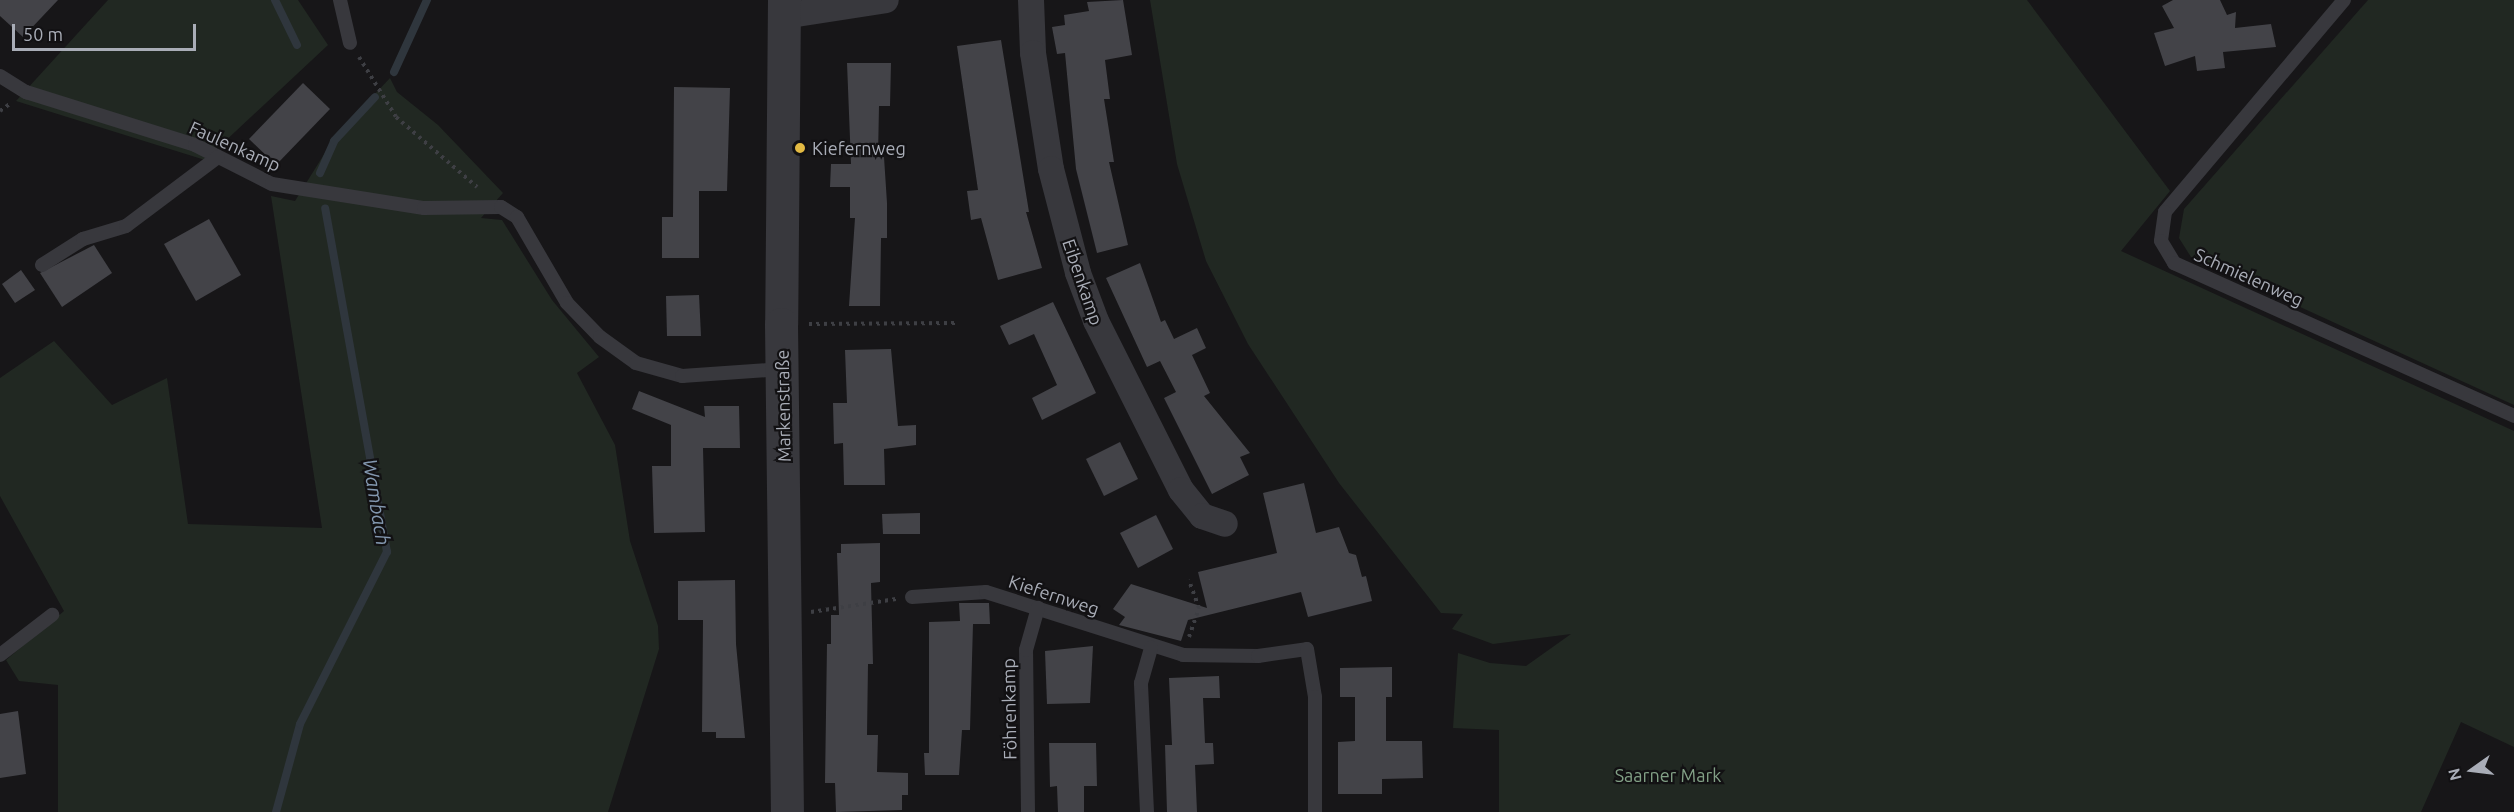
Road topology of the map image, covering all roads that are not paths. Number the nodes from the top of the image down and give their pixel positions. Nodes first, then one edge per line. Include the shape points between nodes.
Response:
1 (340, 0) edge
2 (886, 0) edge
3 (1031, 0) edge
4 (2344, 0) edge
5 (784, 8) edge
6 (350, 43) road end
7 (0, 76) edge
8 (218, 157) junction
9 (42, 266) dead end
10 (782, 369) junction
11 (2514, 416) edge
12 (1225, 524) dead end
13 (912, 597) road end
14 (1038, 608) junction
15 (52, 615) dead end
16 (1151, 647) junction
17 (0, 656) edge
18 (788, 812) edge
19 (1028, 812) edge
20 (1147, 812) edge
21 (1315, 812) edge

1 - 6 lane
2 - 5 street
3 - 12 street, Eibenkamp via 1033,53 1051,169 1081,282 1096,321 1181,490 1202,516
4 - 11 lane, Schmielenweg via 2165,212 2161,241 2174,263
5 - 10 street, Markenstraße
7 - 8 lane, Faulenkamp via 26,92 195,145
8 - 9 lane via 126,226 83,239
8 - 10 lane, Faulenkamp via 272,184 322,195 424,208 501,207 517,217 567,303 600,337 636,363 682,376
10 - 18 street, Markenstraße
13 - 14 lane, Kiefernweg via 986,592
14 - 16 lane, Kiefernweg
14 - 19 lane, Föhrenkamp via 1026,650
15 - 17 lane
16 - 20 lane via 1142,683
16 - 21 lane, Kiefernweg via 1183,654 1258,657 1307,649 1315,697

